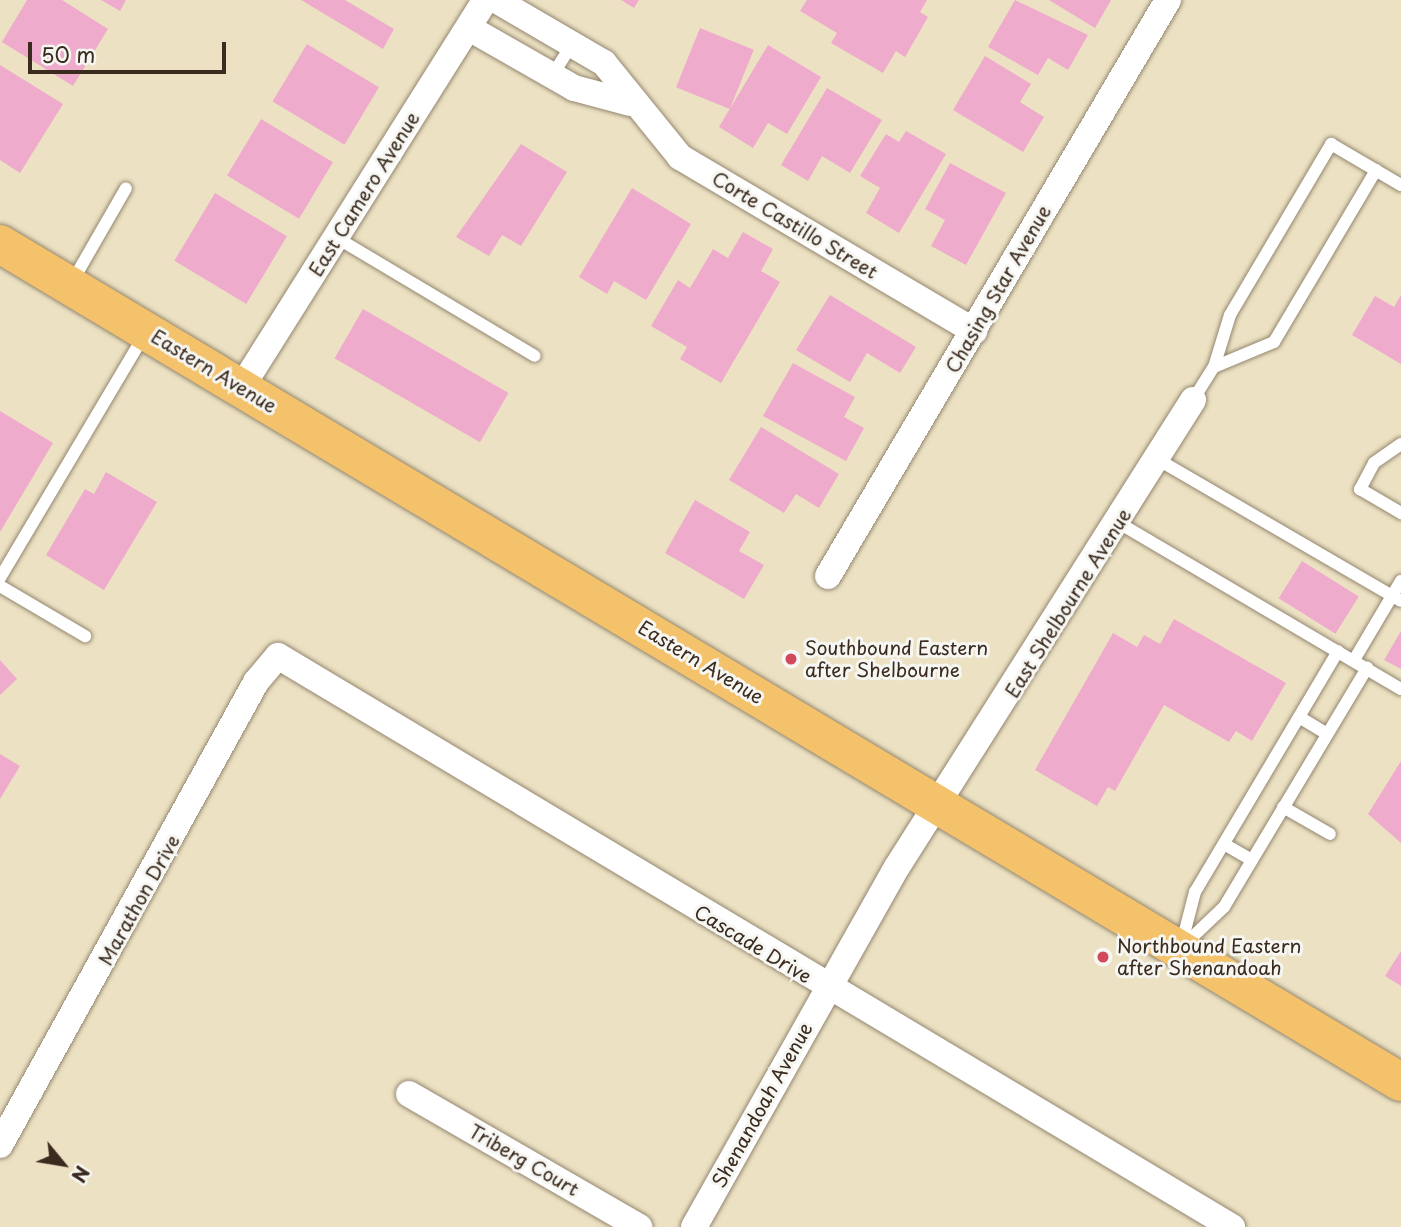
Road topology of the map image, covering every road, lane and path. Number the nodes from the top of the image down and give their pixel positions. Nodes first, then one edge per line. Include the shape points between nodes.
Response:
1 (485, 0) edge
2 (496, 0) edge
3 (1167, 0) edge
4 (469, 29) junction
5 (571, 45) junction
6 (552, 76) junction
7 (631, 103) junction
8 (1376, 170) junction
9 (1401, 185) edge
10 (127, 188) dead end
11 (337, 238) junction
12 (0, 244) edge
13 (70, 285) junction
14 (147, 331) junction
15 (974, 331) junction
16 (535, 356) dead end
17 (1214, 367) junction
18 (241, 388) junction
19 (1193, 401) joint
20 (1401, 444) edge
21 (1157, 459) junction
22 (1401, 513) edge
23 (1119, 523) junction
24 (828, 576) dead end
25 (0, 578) edge
26 (1401, 580) edge
27 (0, 586) edge
28 (1396, 599) edge
29 (85, 636) dead end
30 (1338, 651) junction
31 (278, 656) joint
32 (1354, 660) junction
33 (1367, 668) junction
34 (1401, 689) edge
35 (1299, 718) junction
36 (1327, 734) junction
37 (940, 805) junction
38 (1283, 807) junction
39 (1330, 834) dead end
40 (1224, 844) junction
41 (1252, 860) junction
42 (1180, 949) junction
43 (828, 989) junction
44 (1401, 1082) edge
45 (409, 1094) dead end
46 (0, 1146) edge
47 (639, 1227) edge
48 (694, 1227) edge
49 (1232, 1227) edge

1 - 4 street, East Camero Avenue
2 - 5 street, Corte Castillo Street
3 - 15 street, Chasing Star Avenue
4 - 6 street
4 - 11 street, East Camero Avenue
5 - 6 lane
5 - 7 street, Corte Castillo Street via 604,63
6 - 7 street via 591,95
7 - 15 street, Corte Castillo Street via 680,157
8 - 9 lane
8 - 17 lane via 1274,342
8 - 17 lane via 1331,144 1230,315
10 - 13 lane
11 - 16 lane
11 - 18 street, East Camero Avenue
12 - 13 main road, Eastern Avenue
13 - 14 main road, Eastern Avenue
14 - 18 main road, Eastern Avenue
14 - 25 lane
15 - 24 street, Chasing Star Avenue
17 - 19 lane
18 - 37 main road, Eastern Avenue
19 - 21 street, East Shelbourne Avenue
20 - 22 lane via 1374,463 1360,489
21 - 23 street, East Shelbourne Avenue
21 - 28 lane
23 - 30 lane
23 - 37 street, East Shelbourne Avenue
26 - 28 lane
27 - 29 lane
28 - 32 lane
30 - 32 lane
30 - 35 lane
31 - 43 street, Cascade Drive
31 - 46 street, Marathon Drive via 256,682
32 - 33 lane
33 - 34 lane
33 - 36 lane
35 - 36 lane
35 - 40 lane
36 - 38 lane
37 - 42 main road, Eastern Avenue
37 - 43 street, Shenandoah Avenue
38 - 39 lane
38 - 41 lane
40 - 41 lane
40 - 42 lane via 1195,892
41 - 42 lane via 1224,906
42 - 44 main road, Eastern Avenue
43 - 48 street, Shenandoah Avenue
43 - 49 street, Cascade Drive
45 - 47 street, Triberg Court

